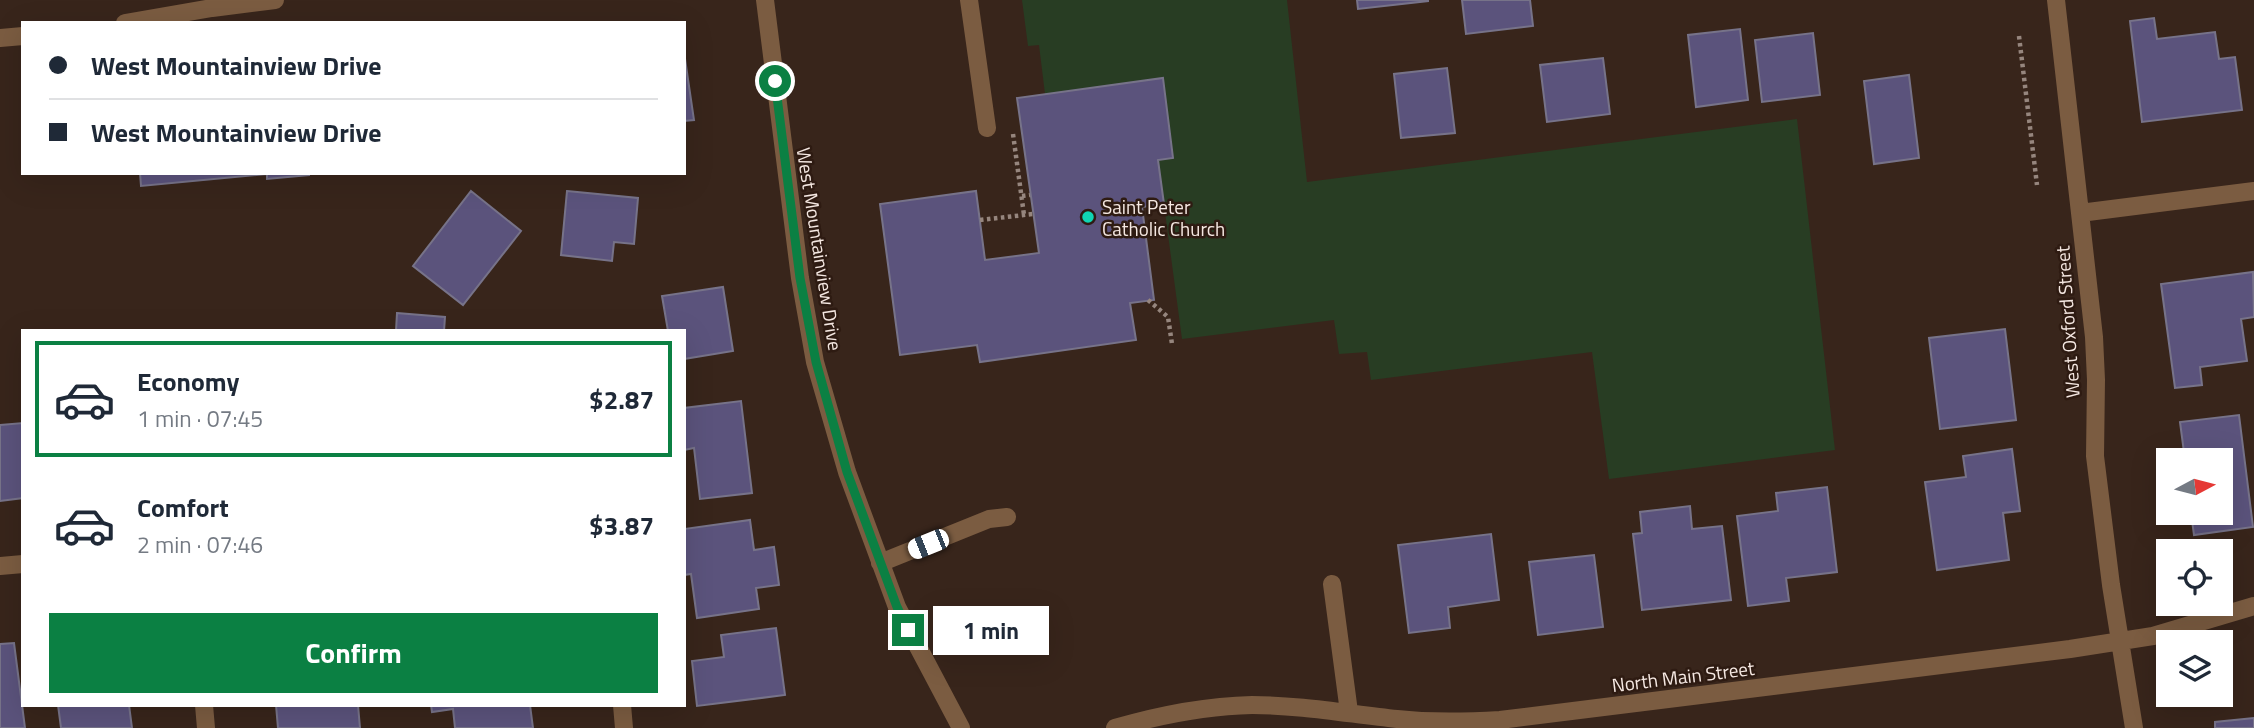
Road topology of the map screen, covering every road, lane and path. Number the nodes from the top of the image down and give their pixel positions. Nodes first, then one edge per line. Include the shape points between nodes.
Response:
1 (275, 0) edge
2 (765, 0) edge
3 (969, 0) edge
4 (2056, 0) edge
5 (137, 21) edge
6 (21, 36) edge
7 (2019, 36) dead end
8 (0, 38) edge
9 (1012, 126) dead end
10 (987, 128) dead end
11 (2037, 185) dead end
12 (2254, 191) edge
13 (1030, 195) dead end
14 (1022, 196) junction
15 (2080, 213) junction
16 (1033, 214) dead end
17 (1024, 215) junction
18 (980, 220) dead end
19 (1149, 300) dead end
20 (1172, 344) dead end
21 (1007, 517) dead end
22 (880, 563) junction
23 (21, 564) edge
24 (0, 566) edge
25 (1332, 584) dead end
26 (2254, 606) edge
27 (2120, 641) junction
28 (204, 707) edge
29 (622, 707) edge
30 (1349, 712) junction
31 (206, 728) edge
32 (624, 728) edge
33 (961, 728) edge
34 (1115, 728) edge
35 (2134, 728) edge

1 - 5 street
2 - 22 street, West Mountainview Drive via 800,278 816,362 847,472
3 - 10 street
4 - 15 street, West Oxford Street
6 - 8 street
7 - 11 path
9 - 14 path
12 - 15 street
13 - 14 path
14 - 17 path
15 - 27 street, West Oxford Street via 2094,337 2095,456
16 - 17 path
17 - 18 path
19 - 20 path via 1168,317
21 - 22 street via 989,519
22 - 33 street, West Mountainview Drive via 897,607
23 - 24 street
25 - 30 street
26 - 27 street, North Main Street via 2153,636
27 - 30 street, North Main Street via 1500,720 1446,723
27 - 35 street, West Oxford Street
28 - 31 street
29 - 32 street
30 - 34 street, North Main Street via 1253,705 1188,710

